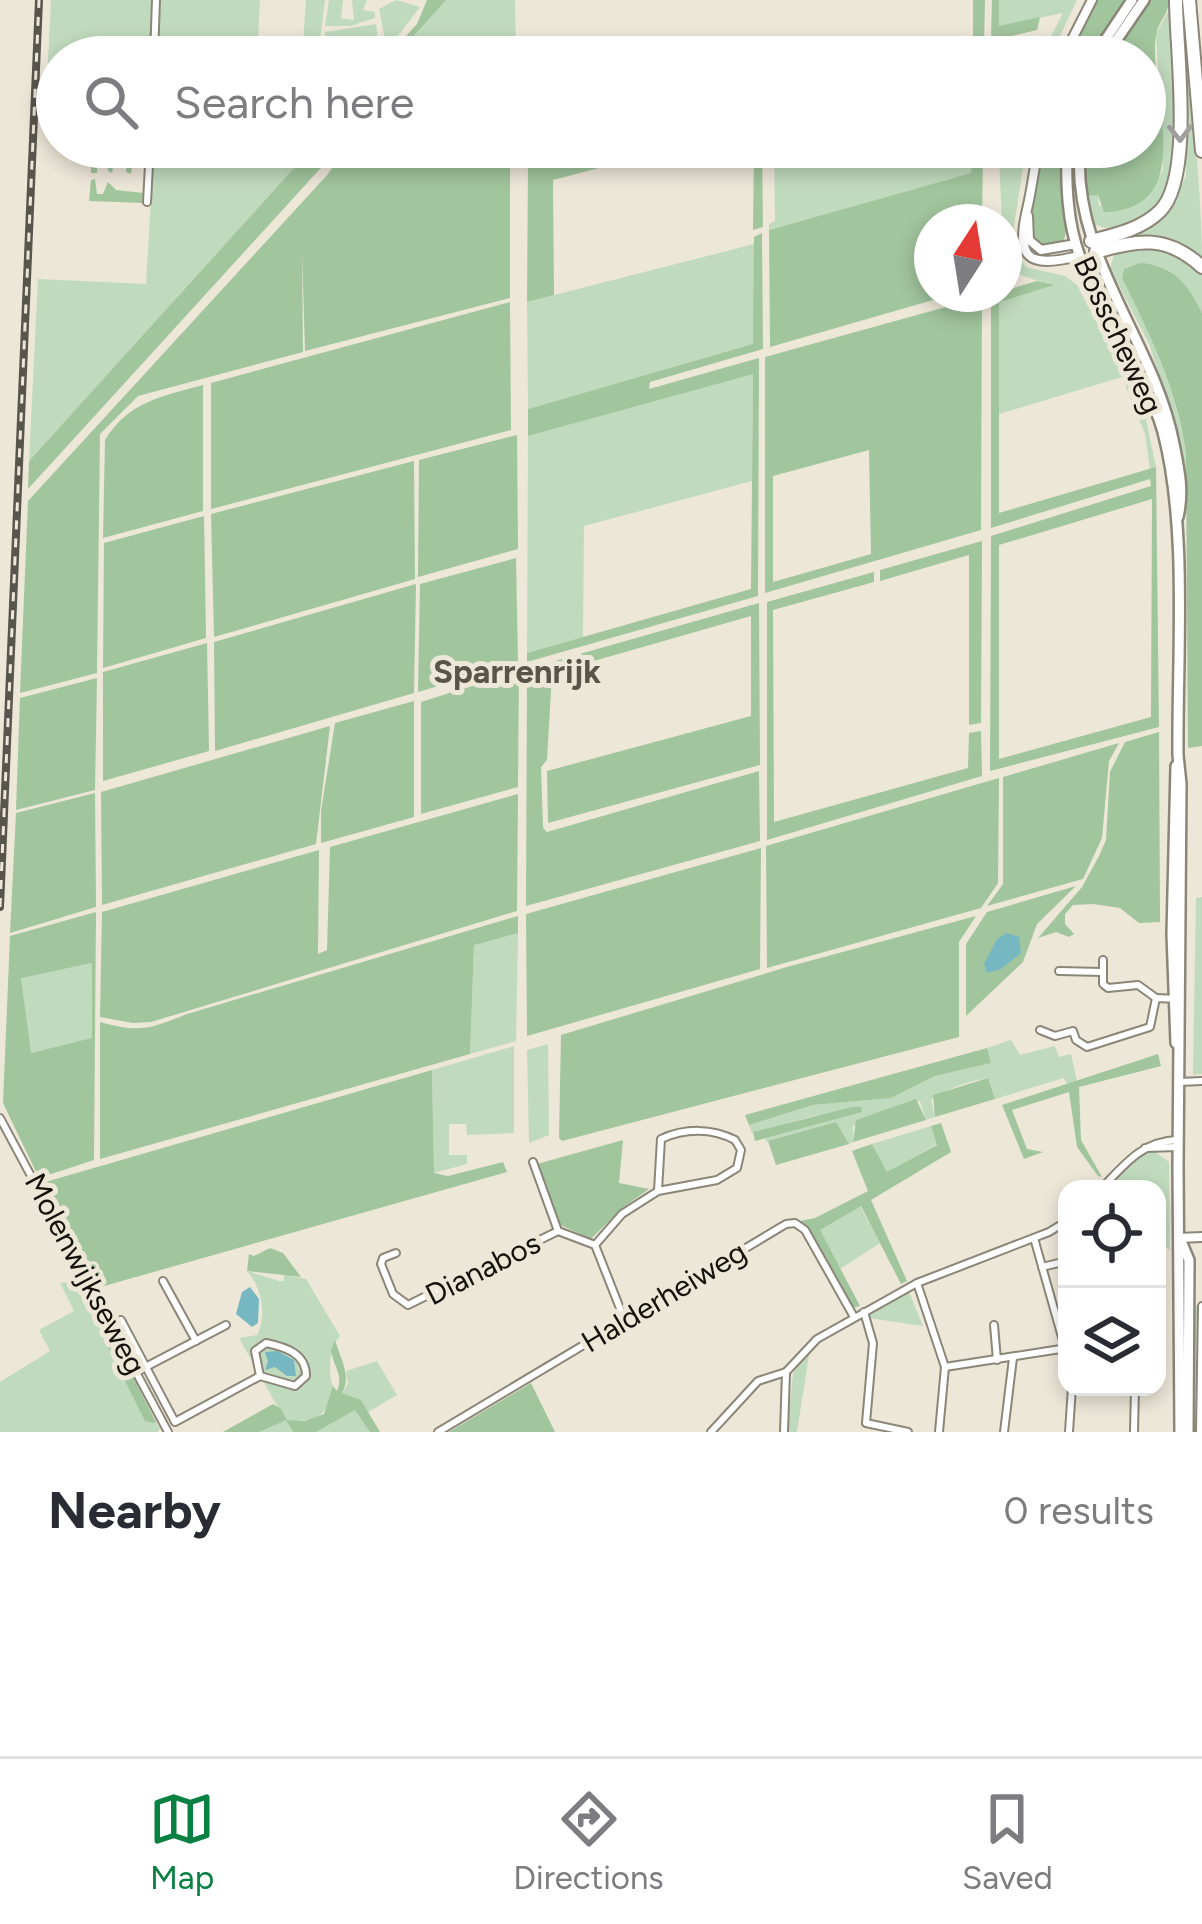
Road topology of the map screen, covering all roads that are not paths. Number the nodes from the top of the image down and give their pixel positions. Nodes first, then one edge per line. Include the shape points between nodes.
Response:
1 (156, 0) edge
2 (1092, 0) edge
3 (1132, 0) edge
4 (1144, 0) edge
5 (1176, 0) edge
6 (1189, 0) edge
7 (155, 36) edge
8 (1074, 36) edge
9 (1108, 36) edge
10 (1120, 36) edge
11 (1202, 152) edge
12 (149, 168) edge
13 (1035, 168) edge
14 (1067, 168) edge
15 (1080, 168) edge
16 (148, 202) dead end
17 (1094, 246) junction
18 (1078, 250) junction
19 (1202, 267) edge
20 (1176, 522) junction
21 (1103, 960) dead end
22 (1060, 971) dead end
23 (1103, 972) junction
24 (1156, 998) junction
25 (1177, 999) junction
26 (1040, 1030) dead end
27 (1202, 1081) edge
28 (1179, 1082) junction
29 (0, 1118) edge
30 (1178, 1143) junction
31 (533, 1162) dead end
32 (1110, 1180) edge
33 (658, 1191) junction
34 (1058, 1226) edge
35 (558, 1231) junction
36 (1202, 1237) edge
37 (1034, 1238) junction
38 (1178, 1238) junction
39 (596, 1245) junction
40 (396, 1253) dead end
41 (1058, 1264) edge
42 (1042, 1268) junction
43 (163, 1281) dead end
44 (917, 1282) junction
45 (1202, 1306) edge
46 (863, 1312) junction
47 (854, 1317) junction
48 (121, 1320) dead end
49 (625, 1321) junction
50 (1058, 1321) edge
51 (226, 1324) dead end
52 (994, 1325) dead end
53 (196, 1342) junction
54 (1058, 1352) edge
55 (1013, 1358) junction
56 (998, 1360) junction
57 (147, 1367) junction
58 (945, 1367) junction
59 (136, 1372) junction
60 (786, 1372) junction
61 (260, 1376) junction
62 (1071, 1396) edge
63 (1135, 1396) edge
64 (168, 1432) edge
65 (438, 1432) edge
66 (711, 1432) edge
67 (784, 1432) edge
68 (908, 1432) edge
69 (939, 1432) edge
70 (1004, 1432) edge
71 (1069, 1432) edge
72 (1134, 1432) edge
73 (1184, 1432) edge
74 (1200, 1432) edge

1 - 7 street
2 - 8 street
3 - 9 main road
4 - 10 main road
5 -> 17 highway via 1177,182 1147,222
6 - 11 highway
12 - 16 street
13 - 18 street via 1028,206 1034,246
14 - 18 main road, Bosscheweg
15 - 17 main road, Bosscheweg
17 - 18 main road
17 - 19 highway via 1148,240
17 - 20 main road, Bosscheweg via 1163,398 1181,480
18 - 20 main road, Bosscheweg via 1153,403
20 - 25 main road, Bosscheweg
21 - 23 street
22 - 23 street
23 - 24 street via 1108,988 1138,986
24 - 25 street
24 - 26 street via 1150,1027 1087,1047 1073,1031
25 - 28 main road, Bosscheweg
27 - 28 street
28 - 30 main road, Bosscheweg
29 - 59 street, Molenwijkseweg
30 - 32 street via 1141,1148
30 - 38 main road, Bosscheweg
31 - 35 street
33 - 33 street via 658,1149 667,1135 709,1132 741,1150 737,1168 718,1180
33 - 39 street via 622,1214
34 - 37 street
35 - 39 street
35 - 40 street, Dianabos via 408,1306 380,1264
36 - 38 street
37 - 42 street
37 - 44 street
38 - 73 main road, Bosscheweg via 1189,1260
39 - 49 street
41 - 42 street
42 - 50 street
43 - 53 street
44 - 46 street
44 - 58 street
45 - 74 street
46 - 47 street
46 - 68 street via 874,1343 866,1424
47 - 49 street, Halderheiweg via 805,1230 790,1223
47 - 60 street via 817,1339
48 - 57 street, Molenwijkseweg
49 - 65 street, Halderheiweg
51 - 53 street
52 - 56 street
53 - 57 street
54 - 55 street
55 - 56 street
55 - 70 street
56 - 58 street
57 - 59 street
57 - 61 street, Molenwijkseweg via 176,1422
58 - 69 street
59 - 64 street, Molenwijkseweg
60 - 66 street via 758,1382
60 - 67 street
61 - 61 street via 295,1386 306,1368 295,1353 266,1343 255,1351
62 - 71 street
63 - 72 street

